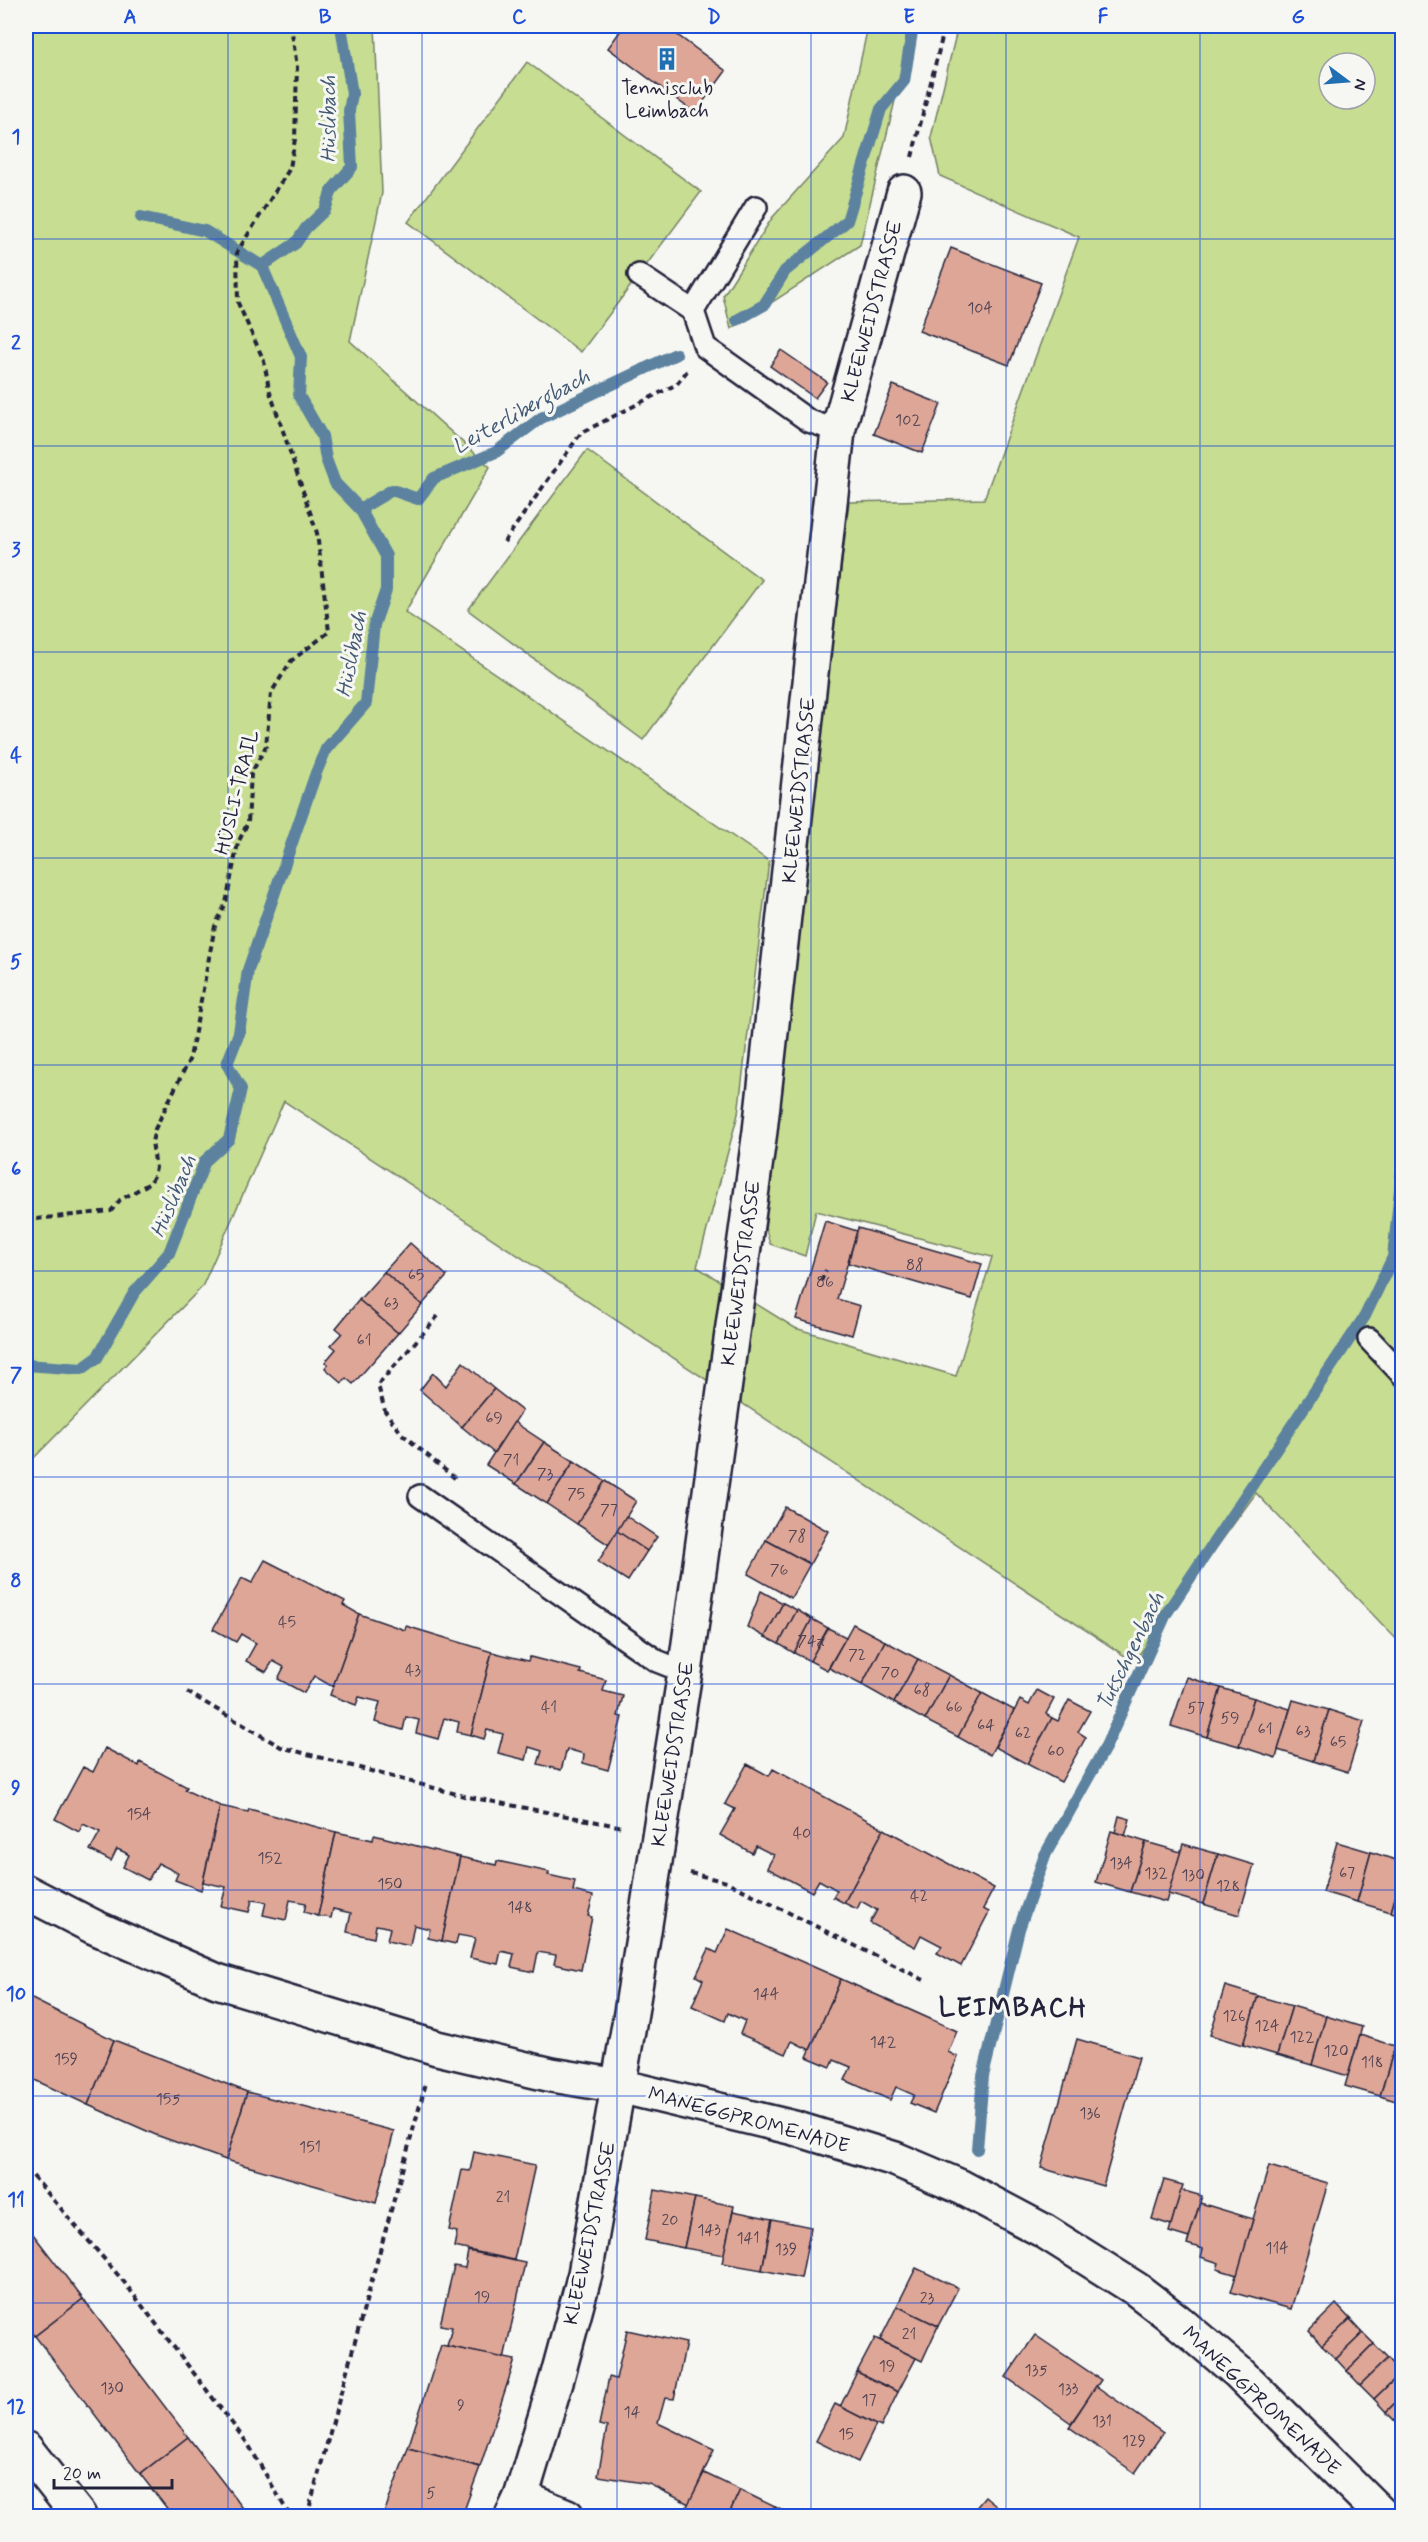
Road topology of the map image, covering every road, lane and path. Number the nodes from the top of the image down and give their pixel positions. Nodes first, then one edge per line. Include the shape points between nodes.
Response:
1 (291, 26) edge
2 (945, 26) edge
3 (904, 192) joint
4 (756, 207) dead end
5 (639, 275) dead end
6 (693, 310) junction
7 (705, 347) junction
8 (838, 431) junction
9 (504, 542) dead end
10 (26, 1220) edge
11 (826, 1270) dead end
12 (821, 1281) dead end
13 (438, 1316) dead end
14 (1369, 1339) dead end
15 (1402, 1374) edge
16 (464, 1485) dead end
17 (420, 1496) dead end
18 (685, 1672) junction
19 (187, 1692) dead end
20 (657, 1849) junction
21 (26, 1892) edge
22 (924, 1980) dead end
23 (429, 2074) dead end
24 (619, 2086) junction
25 (26, 2168) edge
26 (26, 2449) edge
27 (516, 2507) edge
28 (79, 2517) edge
29 (290, 2517) edge
30 (307, 2517) edge
31 (567, 2517) edge
32 (1383, 2517) edge

1 - 10 path, HÜSLI-TRAIL via 297,67 295,140 290,168 237,252 238,303 264,361 269,389 317,533 329,632 291,661 271,693 266,746 251,774 248,822 238,843 226,903 215,926 190,1058 155,1129 154,1176 111,1211
2 - 3 path
3 - 8 street, KLEEWEIDSTRASSE
4 - 6 lane
5 - 6 lane
6 - 7 lane
7 - 8 lane via 809,421
7 - 9 path via 677,384 581,433
8 - 18 street, KLEEWEIDSTRASSE via 760,1131
11 - 12 path
13 - 16 path via 378,1385 385,1411 402,1434
14 - 15 lane
17 - 18 lane via 657,1661
18 - 20 street, KLEEWEIDSTRASSE
19 - 20 path via 281,1747
20 - 22 path
20 - 24 street, KLEEWEIDSTRASSE
21 - 24 street, MANEGGPROMENADE via 94,1927 217,1981 437,2048
23 - 30 path
24 - 27 street, KLEEWEIDSTRASSE via 585,2274
24 - 32 street, MANEGGPROMENADE via 794,2128 895,2159 961,2187 1044,2231 1136,2289 1238,2372
25 - 29 path via 124,2282 240,2435
26 - 28 street
27 - 31 street

